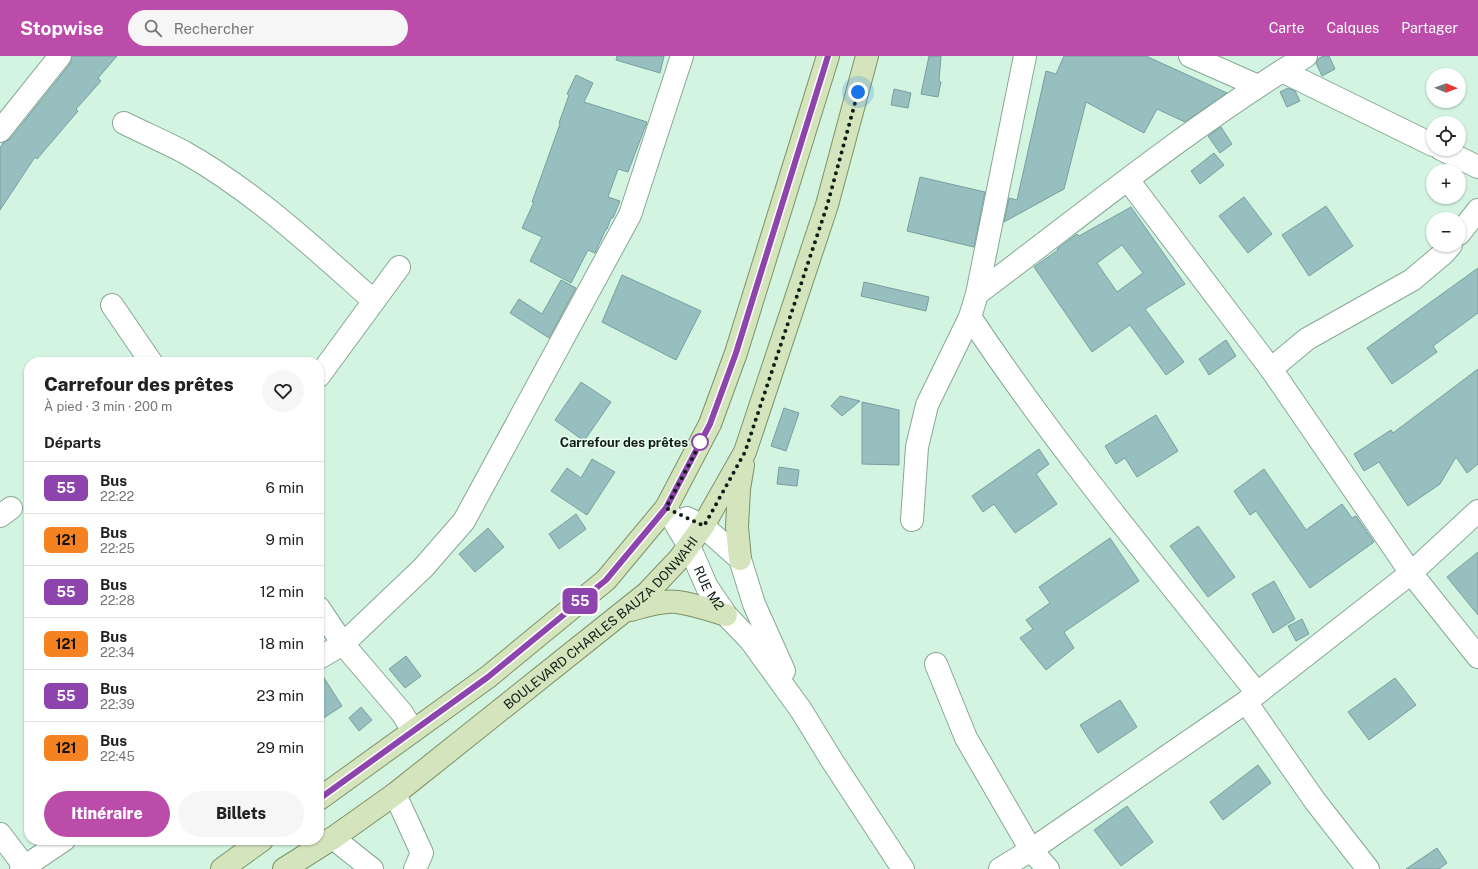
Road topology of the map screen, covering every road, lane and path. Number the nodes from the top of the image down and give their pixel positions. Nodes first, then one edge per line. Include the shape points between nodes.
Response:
1 (60, 56) edge
2 (682, 56) edge
3 (828, 56) edge
4 (867, 56) edge
5 (1025, 56) edge
6 (1190, 56) edge
7 (1306, 56) edge
8 (1282, 71) junction
9 (1258, 86) junction
10 (124, 123) dead end
11 (0, 131) edge
12 (1426, 142) edge
13 (1455, 156) edge
14 (1478, 167) edge
15 (1128, 180) junction
16 (1478, 210) edge
17 (1466, 225) edge
18 (1446, 252) edge
19 (399, 267) dead end
20 (977, 294) junction
21 (374, 301) junction
22 (112, 305) dead end
23 (970, 317) junction
24 (148, 357) edge
25 (324, 369) edge
26 (1271, 369) junction
27 (745, 452) junction
28 (666, 508) junction
29 (1478, 511) edge
30 (912, 520) dead end
31 (704, 526) junction
32 (689, 546) junction
33 (740, 559) junction
34 (1412, 573) junction
35 (622, 613) junction
36 (726, 615) junction
37 (324, 616) edge
38 (343, 644) junction
39 (324, 655) edge
40 (1478, 657) edge
41 (936, 664) dead end
42 (1251, 698) junction
43 (802, 710) junction
44 (413, 731) junction
45 (395, 794) junction
46 (324, 795) edge
47 (0, 834) edge
48 (332, 838) junction
49 (324, 843) edge
50 (57, 845) edge
51 (255, 845) edge
52 (321, 845) edge
53 (1031, 850) junction
54 (897, 867) edge
55 (23, 868) edge
56 (222, 869) edge
57 (284, 869) edge
58 (372, 869) edge
59 (415, 869) edge
60 (1000, 869) edge
61 (1048, 869) edge
62 (1368, 869) edge

1 - 11 street
2 - 38 street via 630,215 464,521 423,568
3 - 28 main road, BOULEVARD CHARLES BAUZA DONWAHI via 736,353 710,424
4 - 27 main road, BOULEVARD CHARLES BAUZA DONWAHI via 827,206
5 - 20 street
6 - 9 street
7 - 8 street
8 - 9 street
8 - 12 street
9 - 15 street
10 - 21 street via 184,152 231,182 290,227
13 - 14 street
15 - 20 street
15 - 26 street
16 - 17 street
18 - 26 street via 1412,280 1307,339
19 - 21 street
20 - 23 street
21 - 25 street
22 - 24 street
23 - 30 street via 927,405 917,446
23 - 42 street via 1060,445
26 - 34 street
27 - 31 main road, BOULEVARD CHARLES BAUZA DONWAHI
27 - 33 main road via 739,489 737,527
28 - 31 street
28 - 32 street, RUE M2
28 - 44 main road, BOULEVARD CHARLES BAUZA DONWAHI via 606,580 488,677
29 - 34 street
31 - 32 main road, BOULEVARD CHARLES BAUZA DONWAHI
31 - 33 street
32 - 35 main road, BOULEVARD CHARLES BAUZA DONWAHI via 647,593
32 - 36 street, RUE M2 via 707,587
33 - 43 street, RUE M2 via 754,604
34 - 40 street
34 - 42 street
35 - 36 main road via 648,605 676,602
35 - 45 main road, BOULEVARD CHARLES BAUZA DONWAHI
36 - 43 street, RUE M2 via 751,641
37 - 38 street
38 - 39 street
38 - 44 street via 402,713
41 - 53 street via 966,738
42 - 53 street
42 - 62 street via 1315,801
43 - 54 street, RUE M2
44 - 46 main road, BOULEVARD CHARLES BAUZA DONWAHI
45 - 48 main road, BOULEVARD CHARLES BAUZA DONWAHI
45 - 59 street via 422,853
47 - 55 street
48 - 49 main road, BOULEVARD CHARLES BAUZA DONWAHI
48 - 58 street
50 - 55 street
51 - 56 main road
52 - 57 main road, BOULEVARD CHARLES BAUZA DONWAHI
53 - 60 street
53 - 61 street

